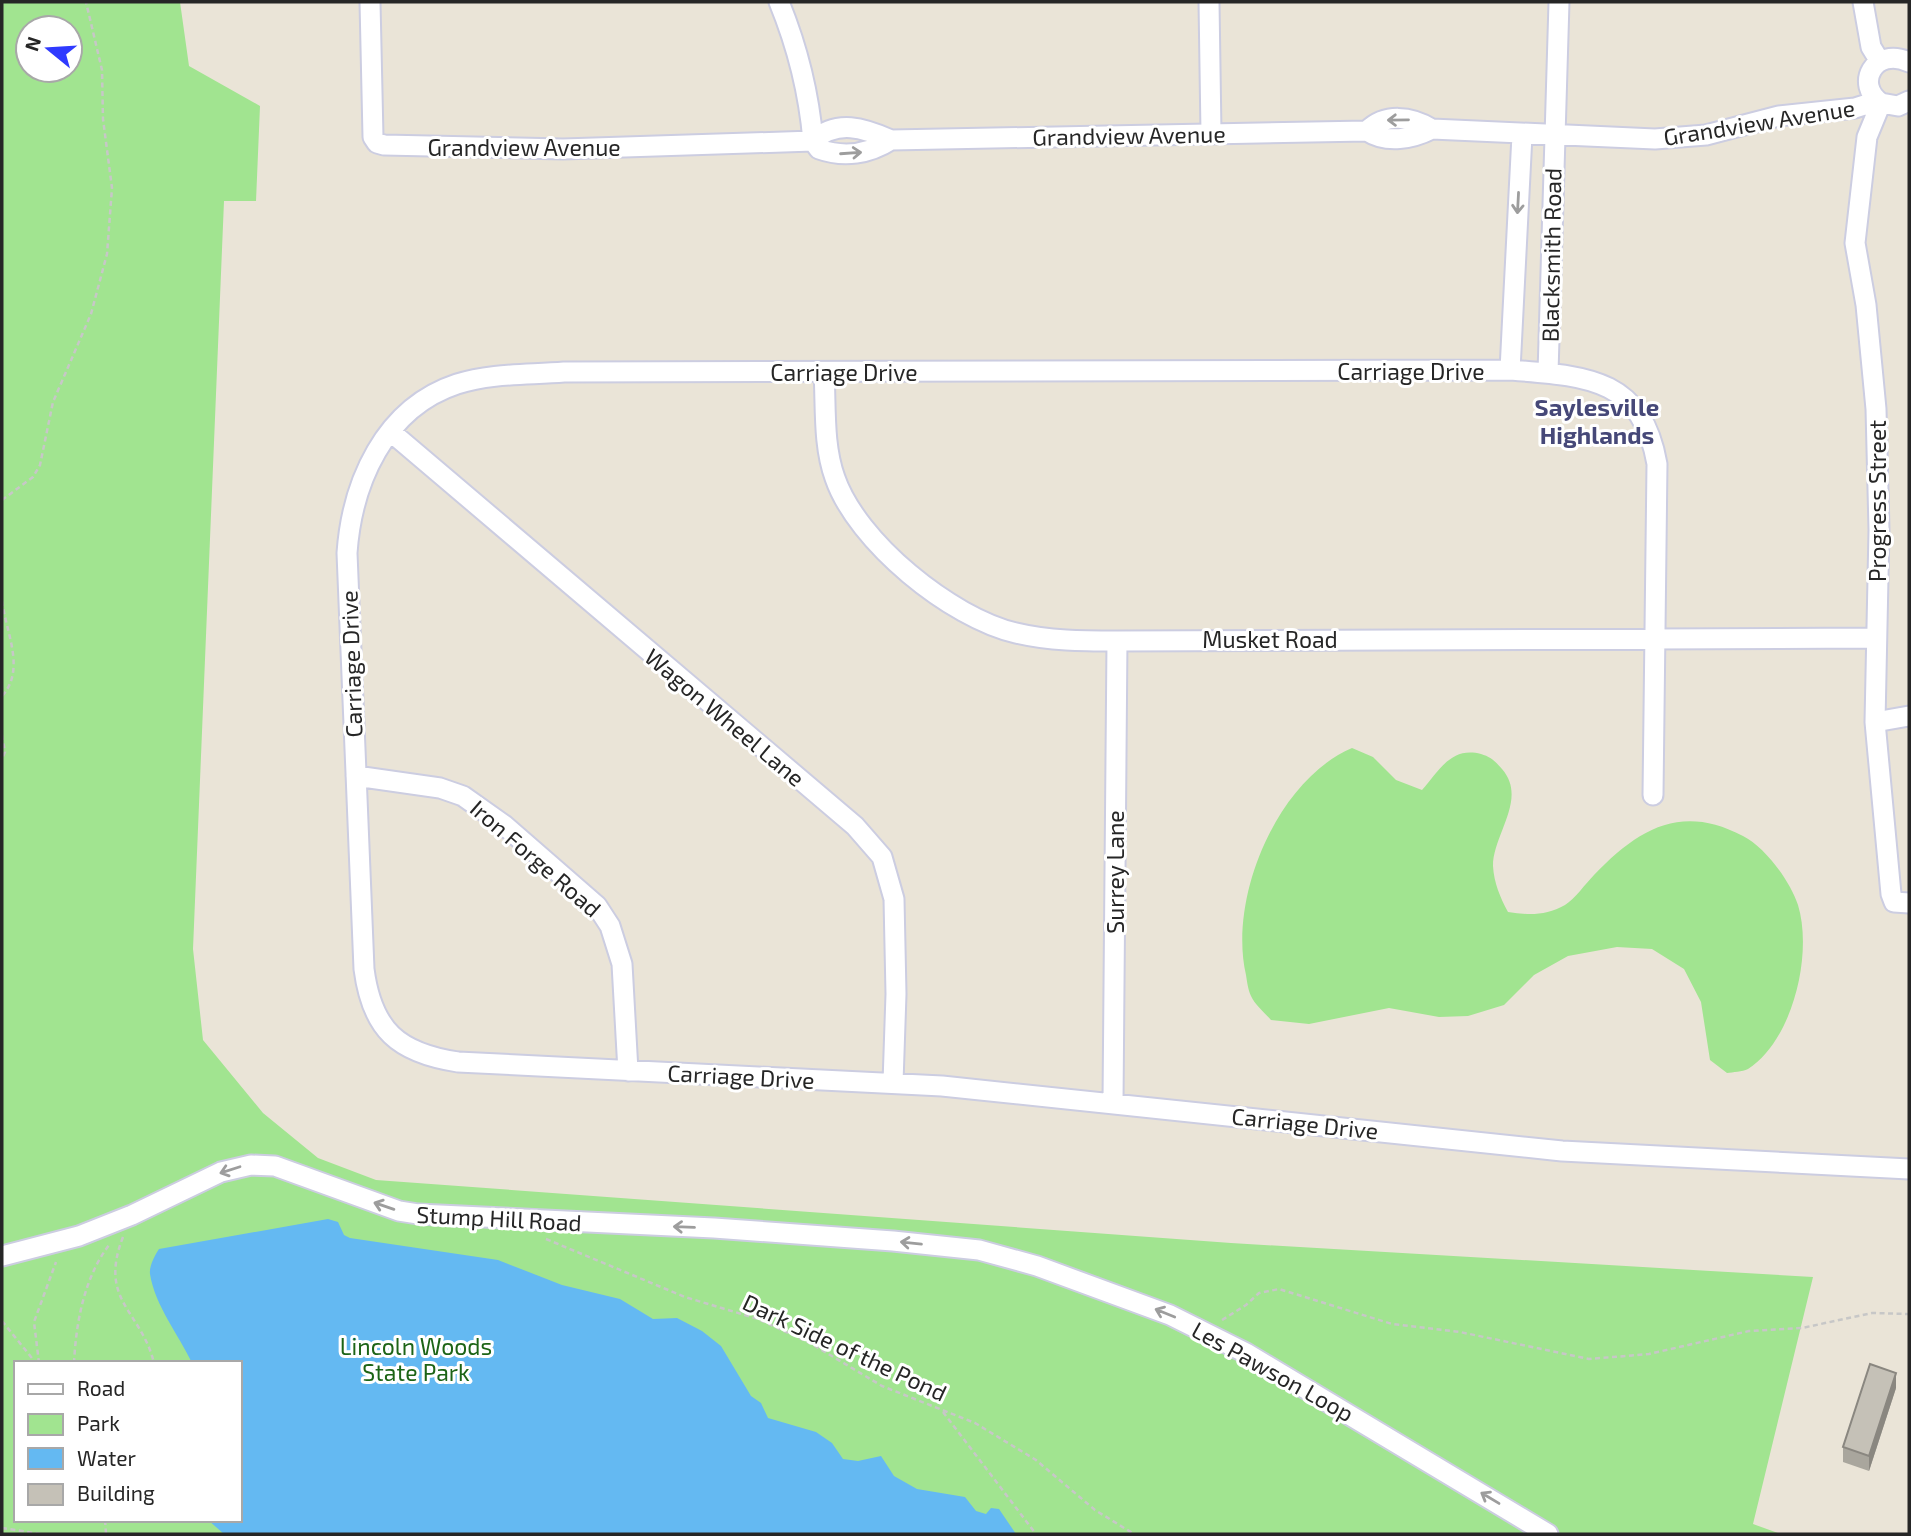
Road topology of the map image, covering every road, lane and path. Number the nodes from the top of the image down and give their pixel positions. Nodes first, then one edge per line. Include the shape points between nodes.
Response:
1 (86, 2) edge
2 (370, 2) edge
3 (779, 2) edge
4 (1209, 2) edge
5 (1559, 2) edge
6 (1863, 2) edge
7 (1879, 60) junction
8 (1909, 62) edge
9 (1909, 101) edge
10 (1879, 102) junction
11 (1211, 133) junction
12 (1522, 135) junction
13 (1554, 136) junction
14 (813, 141) junction
15 (1510, 370) junction
16 (824, 372) junction
17 (1548, 373) junction
18 (391, 432) junction
19 (2, 500) edge
20 (2, 601) edge
21 (1876, 638) junction
22 (1653, 639) junction
23 (1117, 641) junction
24 (2, 696) edge
25 (1909, 716) edge
26 (1875, 722) junction
27 (2, 735) edge
28 (2, 759) edge
29 (356, 776) junction
30 (1653, 795) dead end
31 (1902, 902) edge
32 (628, 1071) junction
33 (893, 1083) junction
34 (1113, 1102) junction
35 (1909, 1169) edge
36 (132, 1215) junction
37 (535, 1234) dead end
38 (65, 1240) junction
39 (111, 1241) dead end
40 (979, 1250) joint
41 (2, 1256) edge
42 (1909, 1314) edge
43 (2, 1321) edge
44 (1199, 1329) junction
45 (36, 1361) edge
46 (38, 1361) edge
47 (74, 1361) edge
48 (153, 1361) edge
49 (941, 1410) junction
50 (2, 1528) edge
51 (41, 1534) edge
52 (1036, 1534) edge
53 (1134, 1534) edge
54 (1548, 1534) edge

1 - 19 path via 102,70 112,188 107,254 92,314 53,402 40,466 33,477
2 - 14 street, Grandview Avenue via 371,115 377,143 537,149
3 - 14 street via 808,98
4 - 11 street
5 - 13 street, Blacksmith Road
6 - 7 street via 1871,47
7 - 8 street via 1888,56
7 - 10 street via 1870,72 1871,90
9 - 10 street, Grandview Avenue via 1898,106
10 - 13 street, Grandview Avenue via 1779,116 1706,135
10 - 21 street, Progress Street via 1867,137 1855,243 1876,408
11 - 12 street, Grandview Avenue via 1367,131 1396,139 1432,129
11 - 14 street, Grandview Avenue via 891,140 850,127 828,130
12 - 13 street, Grandview Avenue
12 -> 15 street, Blacksmith Road
13 - 17 street, Blacksmith Road
15 - 16 street, Carriage Drive
15 - 17 street, Carriage Drive
16 - 18 street, Carriage Drive via 564,372 483,378 434,394
16 - 23 street, Musket Road via 830,461 849,506 870,536 968,615 1016,633
17 - 22 street, Carriage Drive via 1579,376 1611,388 1636,408 1647,424 1657,464
18 - 29 street, Carriage Drive via 370,461 349,520
18 - 33 street, Wagon Wheel Lane via 855,826 882,857 896,919
20 - 24 path via 14,665 13,680
21 - 22 street, Musket Road
21 - 26 street, Progress Street
22 - 23 street, Musket Road
22 - 30 street, Carriage Drive
23 - 34 street, Surrey Lane
25 - 26 street
26 - 31 street, Progress Street via 1881,802
27 - 28 path
29 - 32 street, Iron Forge Road via 440,788 463,796 504,825 597,906 610,926 622,964
29 - 32 street, Carriage Drive via 364,969 373,1009 383,1027 395,1040 433,1058
32 - 33 street, Carriage Drive
33 - 34 street, Carriage Drive
34 - 35 street, Carriage Drive via 1562,1152
36 - 38 street, Stump Hill Road
40 -> 36 street, Stump Hill Road via 714,1228 418,1214 264,1164 221,1172
36 - 48 path via 115,1259 116,1290
37 - 49 path, Dark Side of the Pond via 685,1297 758,1319 883,1386
38 - 41 street, Stump Hill Road
38 - 46 path via 34,1322
39 - 47 path via 86,1291
44 -> 40 street, Les Pawson Loop via 1098,1287
42 - 44 path via 1872,1313 1802,1328 1749,1331 1648,1354 1589,1359 1460,1332 1392,1324 1268,1289 1230,1317
43 - 45 path
54 -> 44 street, Les Pawson Loop via 1313,1391
49 - 52 path
49 - 53 path, Dark Side of the Pond via 975,1423 1036,1460 1095,1510
50 - 51 path

